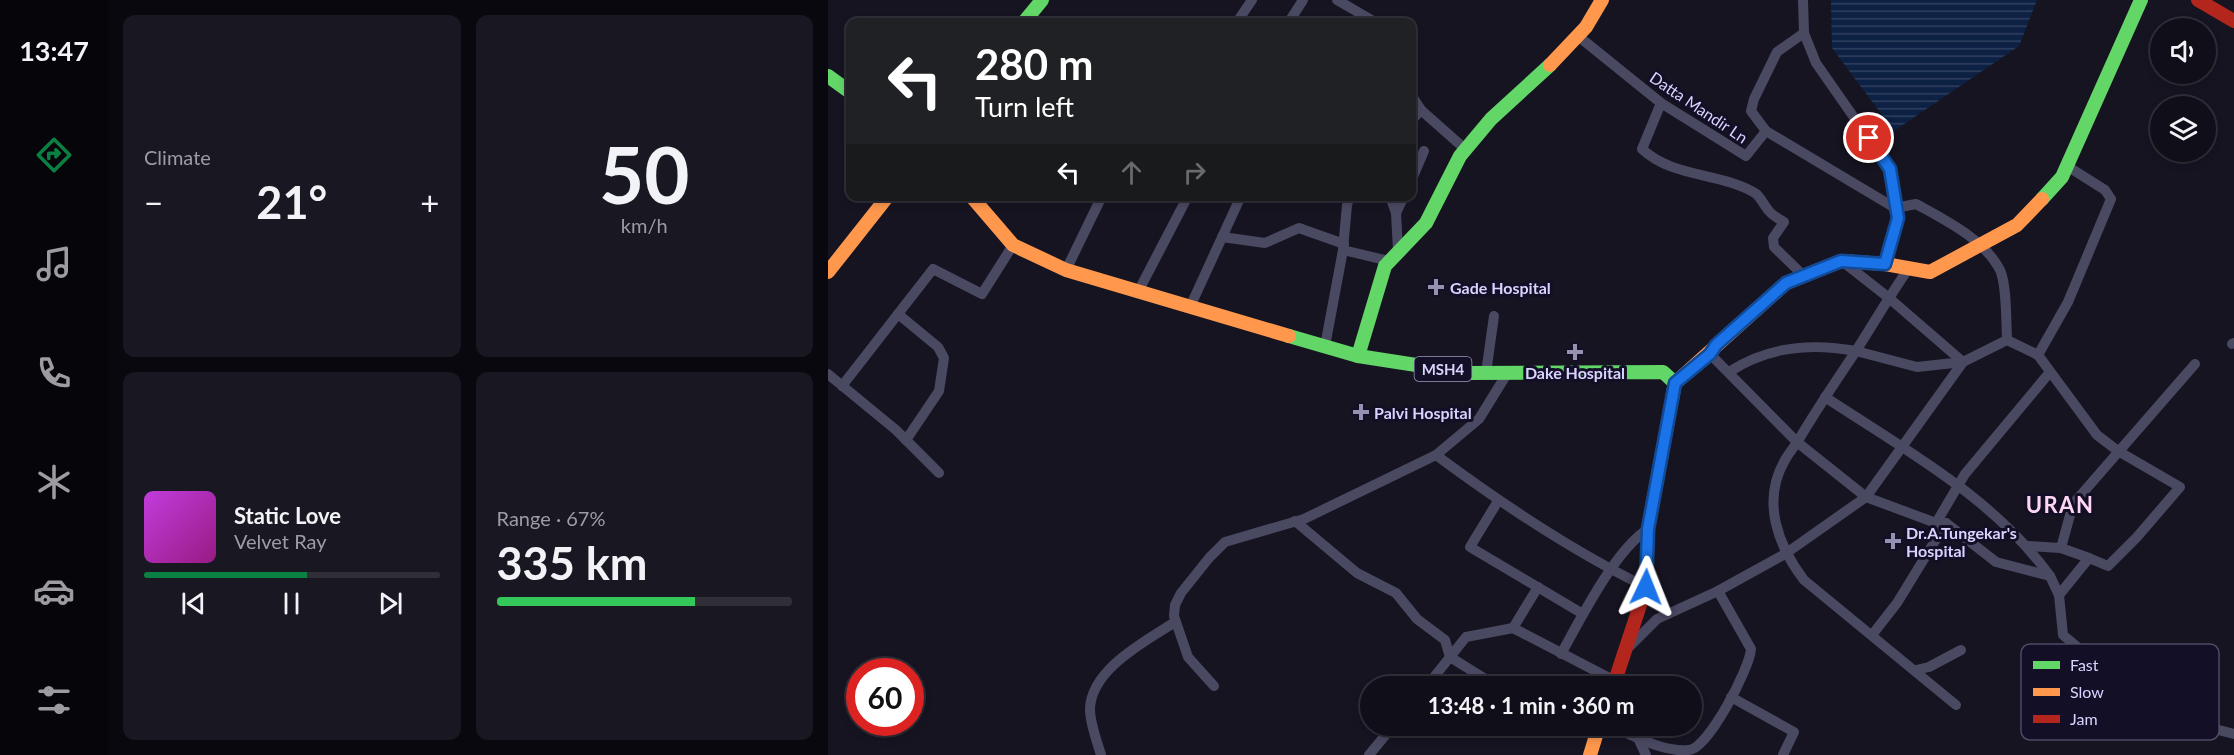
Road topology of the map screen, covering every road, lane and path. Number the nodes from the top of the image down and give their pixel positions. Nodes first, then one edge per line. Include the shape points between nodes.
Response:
1 (1042, 0) edge
2 (1252, 0) edge
3 (1303, 0) edge
4 (1337, 0) edge
5 (1602, 0) edge
6 (1803, 0) edge
7 (2141, 0) edge
8 (2198, 0) edge
9 (1027, 18) edge
10 (1240, 18) edge
11 (1292, 18) edge
12 (1369, 18) edge
13 (2234, 21) edge
14 (1804, 33) junction
15 (1578, 36) junction
16 (828, 76) edge
17 (846, 89) edge
18 (1416, 102) edge
19 (1661, 103) junction
20 (1421, 110) junction
21 (1416, 116) edge
22 (1766, 131) junction
23 (1465, 149) junction
24 (1424, 151) dead end
25 (2067, 166) junction
26 (1416, 170) edge
27 (884, 201) edge
28 (975, 201) edge
29 (1100, 201) edge
30 (1185, 201) edge
31 (1239, 201) edge
32 (1348, 201) edge
33 (1392, 201) edge
34 (1402, 201) edge
35 (1895, 208) junction
36 (1396, 213) junction
37 (1222, 237) junction
38 (1013, 245) junction
39 (1980, 245) junction
40 (1343, 247) junction
41 (1394, 256) junction
42 (1841, 261) junction
43 (1885, 264) junction
44 (1908, 269) junction
45 (1066, 270) junction
46 (828, 272) edge
47 (1804, 276) junction
48 (1138, 292) junction
49 (1889, 298) junction
50 (1190, 307) junction
51 (898, 314) junction
52 (1494, 316) dead end
53 (2007, 340) junction
54 (1325, 346) junction
55 (1856, 351) junction
56 (1710, 354) junction
57 (2038, 355) junction
58 (1358, 357) junction
59 (1963, 362) junction
60 (2195, 364) dead end
61 (1508, 372) junction
62 (1729, 372) junction
63 (2050, 372) junction
64 (1486, 373) junction
65 (828, 374) edge
66 (1675, 383) junction
67 (842, 386) junction
68 (1825, 397) junction
69 (906, 440) junction
70 (1797, 442) junction
71 (1900, 447) junction
72 (2118, 451) junction
73 (1436, 455) junction
74 (939, 473) dead end
75 (1958, 484) junction
76 (1866, 497) junction
77 (1498, 501) junction
78 (1295, 522) junction
79 (1941, 523) junction
80 (1648, 529) junction
81 (2028, 546) junction
82 (2061, 548) junction
83 (1785, 554) junction
84 (2089, 558) junction
85 (1612, 571) junction
86 (2050, 576) junction
87 (1538, 587) junction
88 (1646, 587) junction
89 (1718, 591) junction
90 (2059, 595) junction
91 (1584, 614) junction
92 (1175, 622) junction
93 (1513, 628) junction
94 (1872, 634) junction
95 (2074, 644) edge
96 (1961, 650) dead end
97 (1561, 654) junction
98 (1622, 654) junction
99 (1450, 657) junction
100 (1916, 670) junction
101 (1435, 676) edge
102 (1480, 676) edge
103 (1600, 676) edge
104 (1616, 676) edge
105 (1214, 686) dead end
106 (1731, 697) junction
107 (1956, 705) dead end
108 (2219, 730) edge
109 (2234, 734) edge
110 (1385, 736) edge
111 (1596, 736) edge
112 (1637, 736) joint
113 (1669, 747) junction
114 (1101, 755) edge
115 (1369, 755) edge
116 (1590, 755) edge
117 (1646, 755) edge
118 (1683, 755) edge
119 (1783, 755) edge

1 - 9 main road
2 - 10 street
3 - 11 street
4 - 12 street
5 - 15 main road
6 - 14 street
7 - 25 main road
8 - 13 main road
14 - 22 street via 1777,52 1754,99 1751,111
14 - 35 street via 1816,63 1890,169
15 - 19 street, Datta Mandir Ln
15 - 23 main road
16 - 17 main road
18 - 20 street
19 - 22 street, Datta Mandir Ln via 1746,156
19 - 47 street via 1642,149 1651,158 1677,170 1705,175 1756,194 1768,211 1784,222 1773,238 1774,247
20 - 21 street
20 - 23 street
22 - 35 street, Datta Mandir Ln
23 - 41 main road via 1426,223
24 - 26 street
25 - 39 main road via 2062,177 2017,225
25 - 57 street via 2105,190 2111,200 2068,302
27 - 46 main road
28 - 38 main road, MSH4
29 - 45 street
30 - 48 street
31 - 37 street
32 - 40 street
33 - 36 street
34 - 36 street
35 - 39 street via 1916,204
35 - 43 street via 1898,218
36 - 41 street
37 - 40 street via 1265,243 1299,228
37 - 50 street
38 - 45 main road, MSH4
38 - 51 street via 982,294 933,269
39 - 44 main road via 1930,272
39 - 53 street via 2001,271
40 - 41 street
40 - 54 street
41 - 58 main road via 1379,282
42 - 43 main road
42 - 47 main road
42 - 49 street
43 - 44 main road
44 - 49 street
45 - 48 main road, MSH4
47 - 56 main road via 1786,283
48 - 50 main road, MSH4
49 - 55 street
49 - 59 street
50 - 54 main road, MSH4
51 - 67 street
51 - 69 street via 938,347 944,358 939,391
52 - 64 street
53 - 57 street
53 - 59 street
54 - 58 main road, MSH4
55 - 59 street via 1917,367
55 - 62 street via 1829,346 1767,352
55 - 68 street
56 - 62 street
56 - 66 main road
57 - 63 street
58 - 64 main road, MSH4
59 - 71 street
60 - 72 street
61 - 64 main road, MSH4
61 - 66 main road, MSH4 via 1663,372
61 - 73 street via 1479,419
62 - 70 street
63 - 72 street via 2097,435
63 - 75 street
65 - 67 street
66 - 80 main road
67 - 69 street
68 - 70 street
68 - 71 street
69 - 74 street
70 - 76 street
70 - 83 street via 1778,478 1773,513
71 - 75 street
71 - 76 street
72 - 82 street via 2073,504
72 - 84 street via 2180,487 2108,566
73 - 77 street
73 - 78 street
75 - 79 street
75 - 81 street
76 - 79 street
76 - 83 street
77 - 85 street
77 - 87 street via 1470,547
78 - 92 street via 1225,542 1181,592 1175,605
78 - 99 street via 1356,573 1396,592 1417,619 1444,640
79 - 86 street via 1996,562
79 - 94 street via 1897,603
80 - 85 street via 1635,538
80 - 88 main road
81 - 82 street
81 - 86 street
82 - 84 street
83 - 89 street
83 - 94 street via 1804,580
84 - 90 street
85 - 88 street
85 - 91 street
86 - 90 street
87 - 91 street
87 - 93 street
88 - 98 main road
89 - 98 street via 1657,619
89 - 106 street via 1751,649
90 - 95 street via 2063,635
91 - 97 street
92 - 105 street via 1188,657
92 - 114 street via 1111,667 1098,688 1090,711
93 - 97 street
93 - 99 street via 1466,637
94 - 100 street
96 - 100 street
97 - 103 street
98 - 104 main road
99 - 101 street
99 - 102 street
100 - 107 street
106 - 113 street via 1698,747 1690,751
106 - 119 street via 1794,732
108 - 109 street
110 - 115 street
111 - 116 main road
112 - 113 street
112 - 117 street
113 - 118 street

